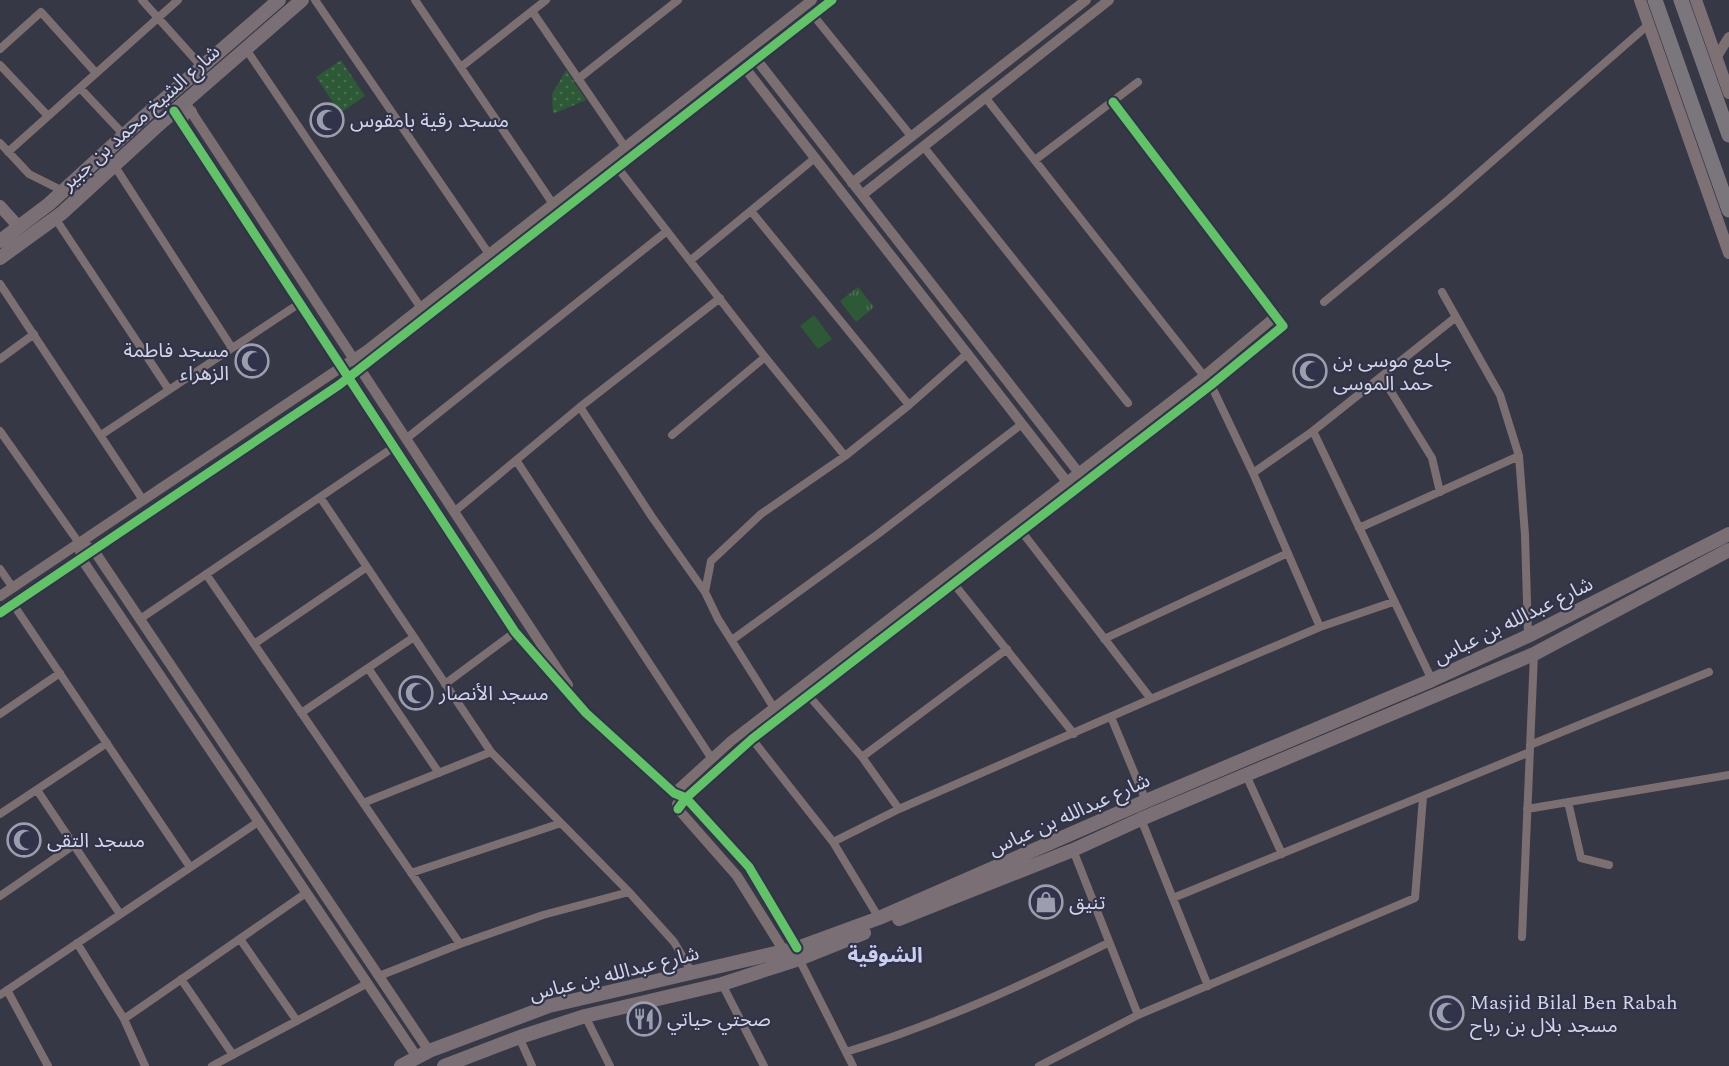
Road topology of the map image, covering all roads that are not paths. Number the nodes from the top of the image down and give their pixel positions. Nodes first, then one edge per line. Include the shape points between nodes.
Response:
1 (142, 0) edge
2 (178, 0) edge
3 (279, 0) edge
4 (302, 0) edge
5 (315, 0) edge
6 (546, 0) edge
7 (678, 0) edge
8 (813, 0) edge
9 (832, 0) edge
10 (1086, 0) edge
11 (1109, 0) edge
12 (1640, 0) edge
13 (1655, 0) edge
14 (1681, 0) edge
15 (1696, 0) edge
16 (416, 1) edge
17 (532, 11) junction
18 (813, 15) junction
19 (158, 18) junction
20 (1648, 25) junction
21 (1729, 37) edge
22 (246, 49) junction
23 (0, 50) edge
24 (1716, 58) junction
25 (756, 59) junction
26 (0, 65) edge
27 (202, 67) junction
28 (461, 67) junction
29 (745, 68) junction
30 (96, 73) junction
31 (578, 79) junction
32 (1138, 82) dead end
33 (80, 88) junction
34 (1729, 93) edge
35 (985, 97) junction
36 (1113, 102) junction
37 (183, 108) junction
38 (48, 116) junction
39 (182, 123) joint
40 (124, 135) junction
41 (1729, 135) edge
42 (912, 136) junction
43 (0, 143) edge
44 (923, 146) junction
45 (626, 147) junction
46 (8, 152) junction
47 (815, 158) junction
48 (1035, 160) junction
49 (114, 165) junction
50 (617, 167) junction
51 (852, 183) junction
52 (63, 191) junction
53 (862, 195) junction
54 (553, 204) junction
55 (1, 209) edge
56 (1729, 210) edge
57 (751, 211) junction
58 (55, 218) junction
59 (19, 227) junction
60 (668, 231) junction
61 (2, 236) edge
62 (1729, 253) edge
63 (489, 254) junction
64 (0, 258) edge
65 (691, 260) junction
66 (0, 284) edge
67 (1442, 292) dead end
68 (720, 298) junction
69 (1324, 302) dead end
70 (300, 303) junction
71 (421, 308) junction
72 (1456, 317) junction
73 (34, 334) junction
74 (232, 348) junction
75 (968, 353) junction
76 (765, 357) junction
77 (0, 359) edge
78 (358, 363) junction
79 (345, 372) junction
80 (1382, 376) junction
81 (1208, 380) junction
82 (170, 390) junction
83 (1128, 403) dead end
84 (909, 405) junction
85 (580, 407) junction
86 (1022, 424) junction
87 (0, 431) edge
88 (1313, 432) junction
89 (101, 435) junction
90 (672, 435) dead end
91 (407, 438) junction
92 (394, 447) junction
93 (845, 456) junction
94 (1519, 456) junction
95 (516, 460) junction
96 (1078, 473) junction
97 (1253, 474) junction
98 (1067, 482) junction
99 (1086, 482) junction
100 (1075, 491) junction
101 (1440, 492) junction
102 (320, 497) junction
103 (143, 500) junction
104 (455, 511) junction
105 (1359, 528) junction
106 (1022, 532) junction
107 (1729, 534) edge
108 (79, 543) junction
109 (93, 549) junction
110 (1729, 550) edge
111 (1288, 553) junction
112 (81, 558) junction
113 (367, 567) junction
114 (0, 569) edge
115 (206, 574) junction
116 (954, 584) junction
117 (13, 588) junction
118 (705, 592) junction
119 (0, 596) edge
120 (1393, 602) junction
121 (13, 604) junction
122 (0, 613) edge
123 (140, 619) junction
124 (1320, 627) junction
125 (515, 632) junction
126 (1528, 636) junction
127 (414, 637) junction
128 (1104, 639) junction
129 (732, 640) junction
130 (254, 644) junction
131 (1006, 649) junction
132 (1534, 654) junction
133 (368, 668) junction
134 (1709, 672) dead end
135 (60, 673) junction
136 (1432, 680) junction
137 (445, 684) junction
138 (809, 696) junction
139 (1151, 699) junction
140 (774, 708) junction
141 (301, 713) junction
142 (586, 713) junction
143 (0, 714) edge
144 (1112, 717) junction
145 (1074, 734) junction
146 (752, 739) junction
147 (107, 743) junction
148 (1530, 748) junction
149 (491, 752) junction
150 (862, 757) junction
151 (711, 759) junction
152 (439, 773) junction
153 (1246, 775) junction
154 (1729, 776) edge
155 (37, 790) junction
156 (674, 792) junction
157 (1423, 797) junction
158 (686, 798) junction
159 (1146, 801) junction
160 (363, 802) junction
161 (1568, 802) junction
162 (678, 809) junction
163 (898, 809) junction
164 (1527, 809) junction
165 (0, 814) edge
166 (1141, 819) junction
167 (258, 822) junction
168 (561, 823) junction
169 (833, 842) junction
170 (74, 845) junction
171 (1073, 850) junction
172 (1282, 854) junction
173 (1609, 865) dead end
174 (190, 867) junction
175 (411, 873) junction
176 (629, 892) junction
177 (306, 893) junction
178 (0, 896) edge
179 (1173, 898) junction
180 (120, 914) junction
181 (879, 918) junction
182 (1522, 937) dead end
183 (240, 939) junction
184 (1108, 942) junction
185 (77, 943) junction
186 (460, 944) junction
187 (793, 953) junction
188 (693, 974) junction
189 (379, 976) junction
190 (181, 979) junction
191 (368, 983) junction
192 (722, 984) junction
193 (1208, 986) junction
194 (4, 993) edge
195 (1138, 1015) junction
196 (585, 1016) junction
197 (124, 1019) junction
198 (297, 1021) junction
199 (519, 1037) junction
200 (846, 1052) junction
201 (423, 1054) junction
202 (233, 1055) junction
203 (48, 1066) edge
204 (145, 1066) edge
205 (212, 1066) edge
206 (401, 1066) edge
207 (444, 1066) edge
208 (532, 1066) edge
209 (610, 1066) edge
210 (764, 1066) edge
211 (854, 1066) edge
212 (1041, 1066) edge

1 - 19 street
2 - 19 street
3 - 27 main road, شارع الشيخ محمد بن جبير
4 - 22 main road, شارع الشيخ محمد بن جبير
5 - 63 street
6 - 17 street
7 - 31 street
8 - 45 street
9 - 18 street
10 - 42 street
11 - 35 street
12 - 20 main road
13 - 56 highway
14 - 41 highway
15 - 24 main road
16 - 28 street
17 - 28 street
17 - 31 street
18 - 25 street
18 - 42 street
19 - 27 street
19 - 30 street
20 - 62 main road
20 - 69 street
21 - 24 street
22 - 37 main road, شارع الشيخ محمد بن جبير
22 - 71 street
23 - 30 street via 41,12
24 - 34 main road
25 - 29 street
25 - 51 street
26 - 38 street
27 - 40 main road, شارع الشيخ محمد بن جبير
28 - 54 street
29 - 47 street
29 - 50 street
30 - 33 street
31 - 45 street
32 - 36 street
33 - 38 street
33 - 40 street
35 - 44 street
35 - 48 street
36 - 48 street
36 - 81 street via 1277,315
37 - 39 main road
37 - 49 main road, شارع الشيخ محمد بن جبير
37 - 78 street
38 - 46 street
39 - 70 street
40 - 52 main road, شارع الشيخ محمد بن جبير
42 - 51 street
43 - 46 street
44 - 53 street
44 - 83 street
45 - 54 street
46 - 52 street via 29,174
47 - 57 street
47 - 75 street
48 - 81 street
49 - 58 main road, شارع الشيخ محمد بن جبير
49 - 74 street
50 - 60 street
50 - 78 street
51 - 53 street
52 - 59 main road, شارع الشيخ محمد بن جبير
53 - 96 street
54 - 63 street
55 - 59 main road
57 - 65 street
57 - 84 street
58 - 64 main road, شارع الشيخ محمد بن جبير
58 - 82 street
59 - 61 main road, شارع الشيخ محمد بن جبير
60 - 65 street
60 - 91 street
63 - 71 street
65 - 68 street
66 - 73 street
67 - 72 street
68 - 76 street
68 - 85 street
70 - 74 street
70 - 79 street
71 - 78 street
72 - 80 street
72 - 94 street via 1500,395
73 - 77 street
73 - 89 street
74 - 82 street
75 - 84 street
75 - 86 street
76 - 90 street
76 - 93 street
78 - 79 street
78 - 91 street
79 - 92 street
79 - 103 street
79 - 109 street
80 - 88 street
80 - 101 street via 1432,458
81 - 96 street
81 - 97 street
81 - 99 street
82 - 89 street
84 - 93 street
85 - 95 street
85 - 118 street
86 - 98 street
86 - 129 street
87 - 108 street
88 - 97 street
88 - 105 street
89 - 103 street
91 - 104 street
92 - 102 street
92 - 125 street
93 - 118 street via 761,514 711,561
94 - 101 street
94 - 126 street
95 - 104 street
95 - 151 street
96 - 98 street
96 - 99 street
97 - 111 street
98 - 100 street
98 - 140 street
99 - 100 street
100 - 106 street
101 - 105 street
102 - 113 street
102 - 115 street
103 - 108 street
104 - 142 street
105 - 120 street
106 - 116 street
106 - 128 street
107 - 126 main road, شارع عبدالله بن عباس
108 - 109 street
108 - 112 street
108 - 117 street
109 - 112 street
109 - 123 street
110 - 132 main road, شارع عبدالله بن عباس
111 - 124 street
111 - 128 street
112 - 121 street
112 - 167 street
113 - 127 street
113 - 130 street
114 - 117 street
115 - 123 street
115 - 130 street
116 - 131 street
116 - 138 street
117 - 119 street
118 - 129 street
120 - 124 street
120 - 136 street
121 - 122 street
121 - 135 street
123 - 189 street
124 - 139 street
125 - 137 street
125 - 142 street
126 - 136 main road, شارع عبدالله بن عباس
127 - 133 street
127 - 137 street
128 - 139 street
129 - 140 street
130 - 141 street
131 - 145 street
131 - 150 street
132 - 148 street
132 - 153 main road, شارع عبدالله بن عباس
133 - 141 street
133 - 152 street
134 - 148 street
135 - 143 street
135 - 147 street
136 - 159 main road, شارع عبدالله بن عباس
137 - 149 street
138 - 146 street
138 - 150 street
139 - 144 street
140 - 151 street
141 - 160 street
142 - 156 street
144 - 145 street
144 - 159 street
145 - 163 street
146 - 158 street
146 - 169 street
147 - 155 street
147 - 174 street
148 - 157 street
148 - 164 street
149 - 152 street
149 - 168 street
150 - 163 street
151 - 156 street
152 - 160 street
153 - 166 main road, شارع عبدالله بن عباس
153 - 172 street
154 - 161 street
155 - 165 street
155 - 170 street
156 - 158 street
156 - 162 street
157 - 172 street
157 - 193 street via 1415,898
158 - 162 street
158 - 187 street via 749,867
159 - 181 main road, شارع عبدالله بن عباس
160 - 175 street
161 - 164 street
161 - 173 street via 1581,858
162 - 187 street via 737,876
163 - 169 street
164 - 182 street
166 - 171 main road, شارع عبدالله بن عباس
166 - 179 street
167 - 174 street
167 - 177 street
168 - 175 street
168 - 176 street
169 - 181 street
170 - 178 street
170 - 180 street
171 - 184 street
171 - 187 main road, شارع عبدالله بن عباس
172 - 179 street
174 - 180 street
175 - 186 street
176 - 186 street via 543,915
176 - 188 street via 674,942
177 - 183 street
177 - 191 street
179 - 193 street
180 - 185 street
181 - 187 main road, شارع عبدالله بن عباس
183 - 190 street
183 - 198 street
184 - 195 street
184 - 200 street via 992,999 902,1035
185 - 194 street
185 - 197 street
186 - 189 street
187 - 188 main road, شارع عبدالله بن عباس
187 - 192 main road, شارع عبدالله بن عباس
187 - 200 street
188 - 201 main road, شارع عبدالله بن عباس via 549,1006
189 - 201 street
190 - 197 street
190 - 202 street
191 - 198 street
191 - 201 street
192 - 196 main road, شارع عبدالله بن عباس
192 - 210 street
193 - 195 street
194 - 203 street
195 - 212 street
196 - 199 main road, شارع عبدالله بن عباس
196 - 209 street
197 - 204 street
198 - 202 street
199 - 207 main road, شارع عبدالله بن عباس
199 - 208 street
200 - 211 street
201 - 206 main road, شارع عبدالله بن عباس
202 - 205 street

